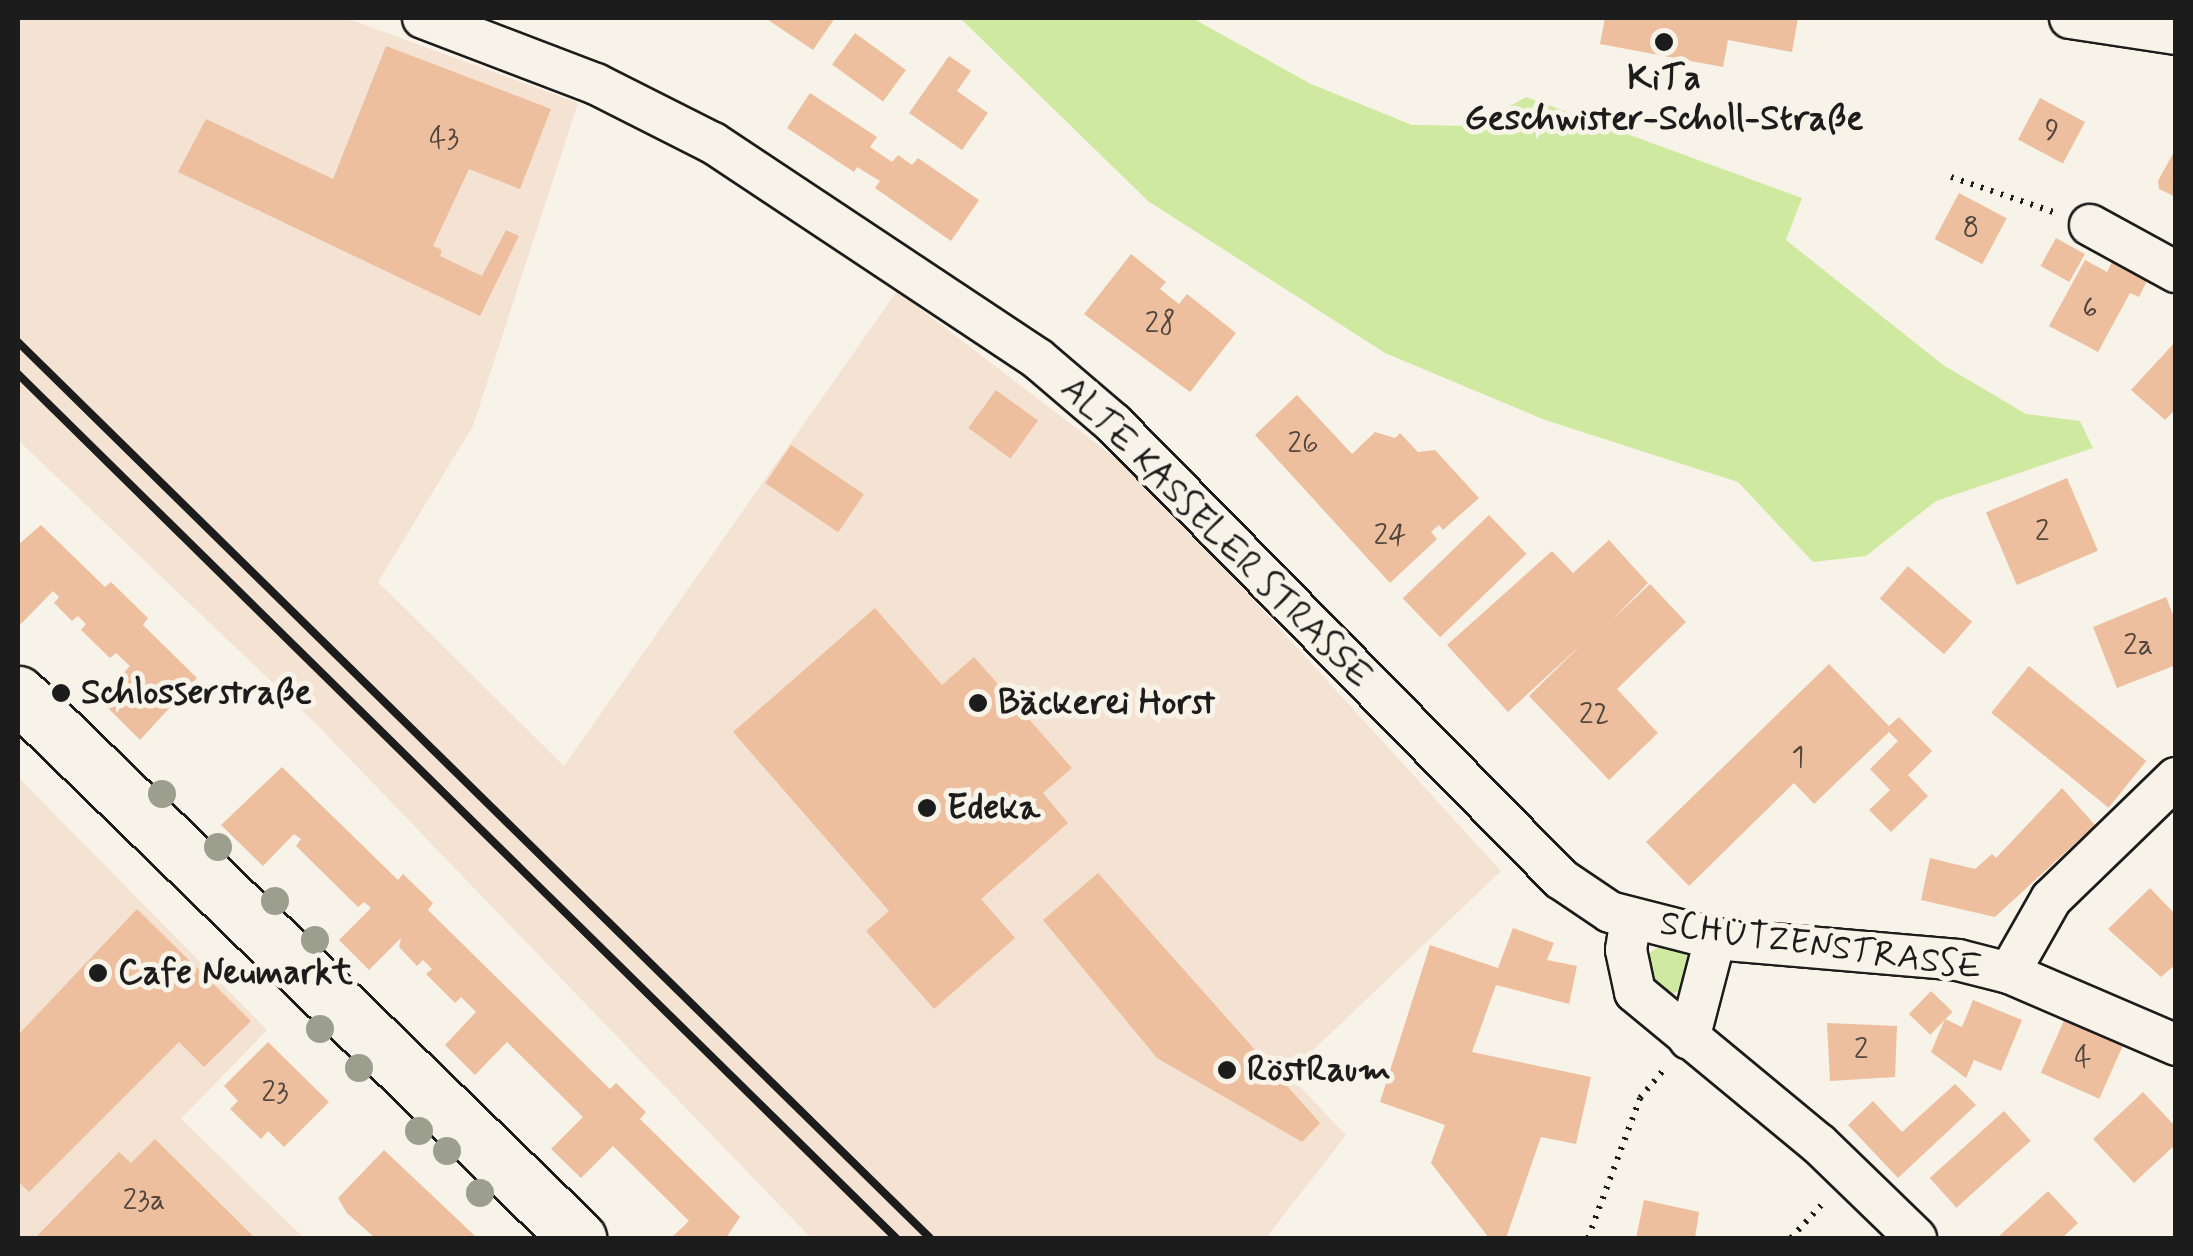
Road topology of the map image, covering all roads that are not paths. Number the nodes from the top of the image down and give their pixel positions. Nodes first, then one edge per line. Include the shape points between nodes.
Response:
1 (428, 18) edge
2 (2070, 18) edge
3 (2176, 34) edge
4 (2090, 225) road end
5 (2176, 272) edge
6 (18, 696) edge
7 (2176, 778) edge
8 (1631, 918) junction
9 (1715, 938) junction
10 (2009, 973) junction
11 (1689, 1039) junction
12 (2176, 1046) edge
13 (578, 1238) edge
14 (1916, 1238) edge

1 - 8 street, ALTE KASSELER STRASSE via 596,84 713,142 1038,359 1114,423 1561,879
2 - 3 street
4 - 5 street
6 - 13 main road
7 - 10 street via 2052,899
8 - 9 street, SCHÜTZENSTRASSE
8 - 11 street via 1626,950 1636,992
9 - 10 street, SCHÜTZENSTRASSE via 1916,953
9 - 11 street
10 - 12 street, SCHÜTZENSTRASSE
11 - 14 street via 1851,1173

